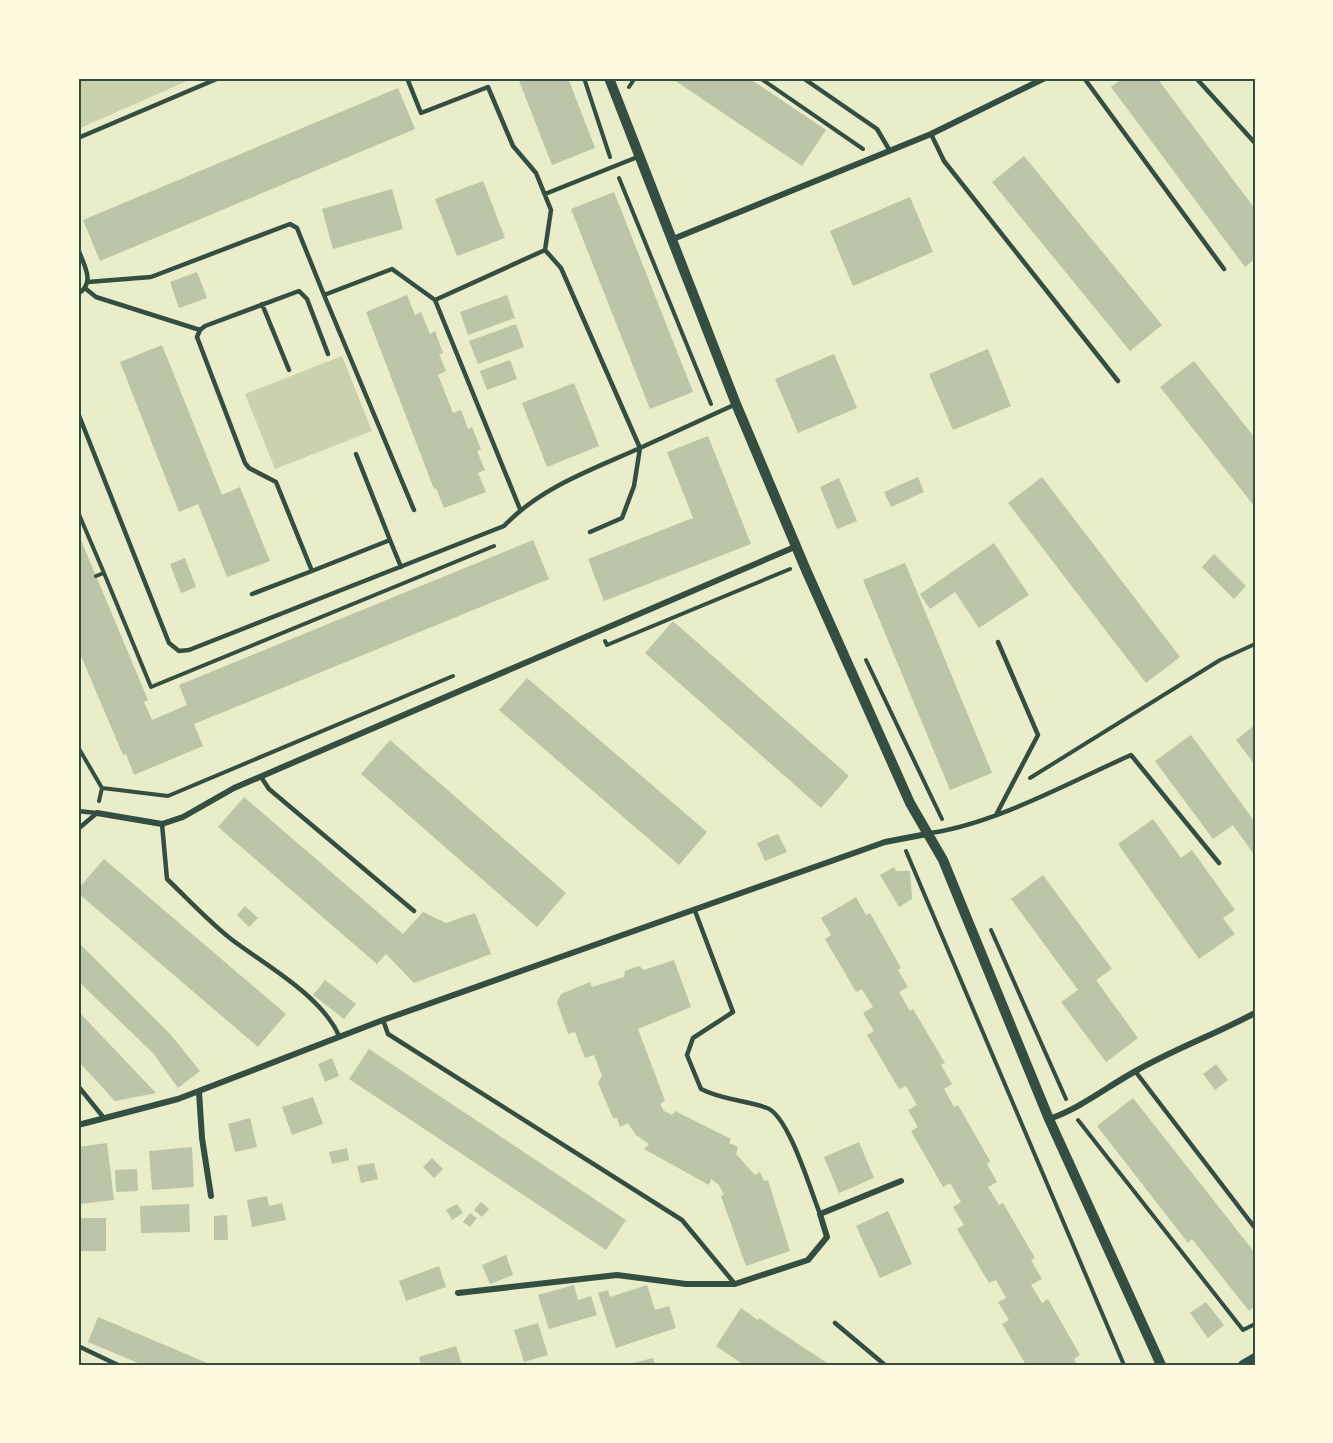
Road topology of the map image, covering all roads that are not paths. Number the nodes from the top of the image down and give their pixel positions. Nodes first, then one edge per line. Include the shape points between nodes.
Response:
1 (219, 78) edge
2 (407, 78) edge
3 (609, 78) edge
4 (802, 78) edge
5 (1045, 78) edge
6 (1084, 78) edge
7 (1196, 78) edge
8 (931, 134) junction
9 (78, 138) edge
10 (1255, 143) edge
11 (890, 151) junction
12 (640, 156) junction
13 (545, 194) junction
14 (673, 239) junction
15 (78, 249) edge
16 (545, 250) junction
17 (1224, 269) dead end
18 (88, 282) junction
19 (86, 289) junction
20 (78, 294) edge
21 (324, 295) junction
22 (435, 300) junction
23 (262, 304) junction
24 (200, 330) junction
25 (328, 354) dead end
26 (289, 370) dead end
27 (1118, 381) dead end
28 (736, 404) junction
29 (78, 413) edge
30 (640, 448) junction
31 (356, 454) dead end
32 (520, 509) junction
33 (414, 510) dead end
34 (590, 532) dead end
35 (390, 540) junction
36 (797, 546) junction
37 (401, 567) junction
38 (312, 571) junction
39 (252, 594) dead end
40 (998, 642) dead end
41 (261, 777) junction
42 (78, 811) edge
43 (97, 813) junction
44 (996, 814) junction
45 (162, 824) junction
46 (78, 829) edge
47 (927, 834) junction
48 (1219, 863) dead end
49 (414, 911) dead end
50 (695, 911) junction
51 (1255, 1013) edge
52 (383, 1020) junction
53 (339, 1036) junction
54 (1135, 1071) junction
55 (78, 1086) edge
56 (199, 1092) junction
57 (104, 1118) junction
58 (1049, 1119) junction
59 (78, 1125) edge
60 (901, 1181) dead end
61 (211, 1196) dead end
62 (819, 1214) junction
63 (1255, 1228) edge
64 (735, 1284) junction
65 (458, 1293) dead end
66 (835, 1323) dead end
67 (78, 1346) edge
68 (1255, 1358) edge
69 (118, 1365) edge
70 (885, 1365) edge
71 (1161, 1365) edge
72 (1243, 1365) edge

1 - 9 lane
2 - 13 lane via 421,113 488,87 513,146 536,172
3 - 12 street
4 - 11 lane via 877,129
5 - 8 street
6 - 17 lane
7 - 10 lane
8 - 11 street
8 - 27 lane via 944,161
11 - 14 street
12 - 13 lane
12 - 14 street
13 - 16 lane via 551,210
14 - 28 street
15 - 18 lane
16 - 22 lane
16 - 30 lane via 561,268
18 - 19 lane
18 - 21 lane via 151,277 290,224 297,228
19 - 20 lane
19 - 24 lane via 96,297
21 - 22 lane via 392,269
21 - 33 lane
22 - 32 lane
23 - 24 lane
23 - 25 lane via 292,292 304,294
23 - 26 lane
24 - 38 lane via 198,343 245,463 276,482
28 - 30 lane
28 - 36 street
29 - 37 lane via 173,648 189,650
30 - 32 lane via 553,487
30 - 34 lane via 634,486 622,518
31 - 35 lane
32 - 37 lane via 504,526
35 - 37 lane
35 - 38 lane
36 - 41 street
36 - 47 street
38 - 39 lane
40 - 44 lane via 1038,735
41 - 45 street
41 - 49 lane via 269,789
42 - 43 lane
43 - 45 street
43 - 46 lane
44 - 47 lane
44 - 48 lane via 1131,755
45 - 53 lane via 167,879 229,938 278,973 332,1020
47 - 50 street via 885,842
47 - 58 street via 943,860
50 - 52 street
50 - 62 lane via 733,1012 693,1038 687,1055 701,1089 718,1098 771,1109 790,1136
51 - 54 street
52 - 53 street
52 - 64 lane via 388,1034 682,1220
53 - 56 street
54 - 58 street via 1071,1111
54 - 63 lane
55 - 57 lane
56 - 57 street
56 - 61 street
57 - 59 street
58 - 71 street
60 - 62 street
62 - 64 street via 827,1237 808,1260
64 - 65 street via 686,1284 617,1275
66 - 70 lane
67 - 69 lane
68 - 72 street

